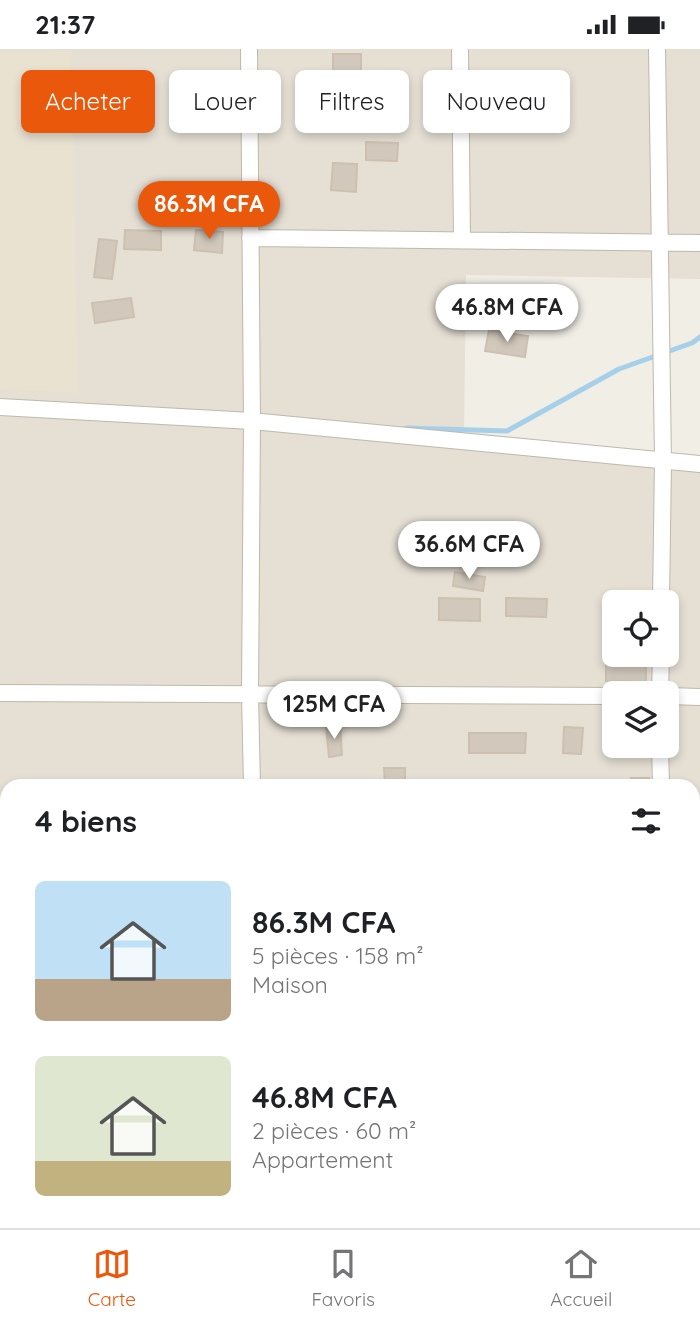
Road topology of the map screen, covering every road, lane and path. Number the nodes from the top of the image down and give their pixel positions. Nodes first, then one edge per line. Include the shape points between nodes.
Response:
1 (249, 49) edge
2 (460, 49) edge
3 (657, 49) edge
4 (250, 238) junction
5 (462, 240) junction
6 (660, 243) junction
7 (700, 243) edge
8 (0, 407) edge
9 (252, 421) junction
10 (663, 461) junction
11 (700, 464) edge
12 (661, 590) edge
13 (0, 693) edge
14 (250, 694) junction
15 (602, 696) edge
16 (679, 697) edge
17 (700, 697) edge
18 (660, 758) edge
19 (252, 779) edge
20 (661, 779) edge

1 - 4 street
2 - 5 street
3 - 6 street
4 - 5 street
4 - 9 street
5 - 6 street
6 - 7 street
6 - 10 street
8 - 9 street
9 - 10 street
9 - 14 street
10 - 11 street
10 - 12 street
13 - 14 street
14 - 15 street
14 - 19 street
16 - 17 street
18 - 20 street

